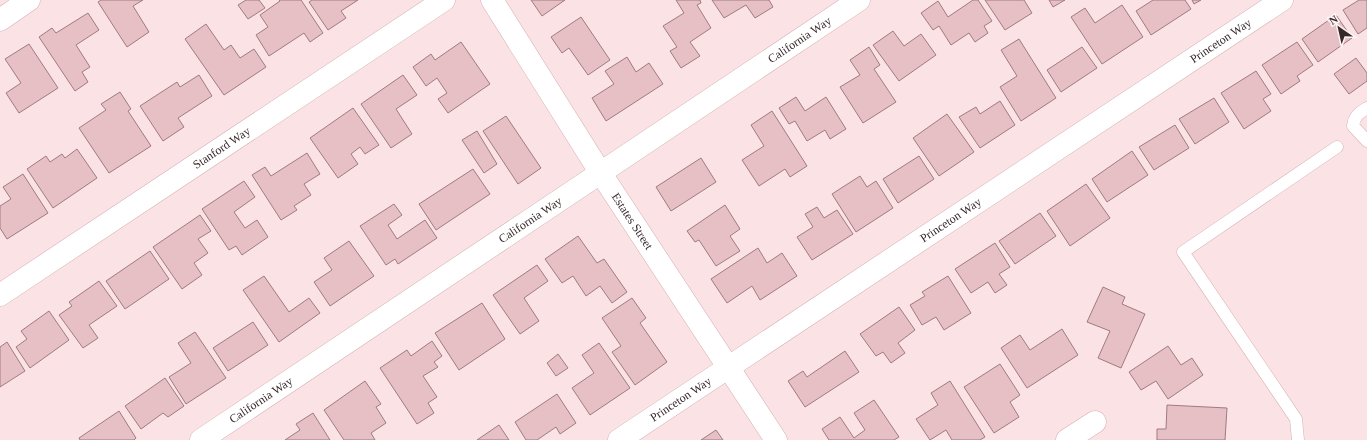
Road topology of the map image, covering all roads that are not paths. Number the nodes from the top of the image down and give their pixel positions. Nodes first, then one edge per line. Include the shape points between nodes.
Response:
1 (30, 0) edge
2 (444, 0) edge
3 (492, 0) edge
4 (859, 0) edge
5 (1282, 0) edge
6 (0, 20) edge
7 (1367, 108) edge
8 (1367, 141) edge
9 (1337, 147) dead end
10 (600, 172) junction
11 (0, 295) edge
12 (727, 368) junction
13 (1095, 422) dead end
14 (201, 440) edge
15 (619, 440) edge
16 (776, 440) edge
17 (1067, 440) edge
18 (1298, 440) edge

1 - 6 street
2 - 11 street, Stanford Way
3 - 10 street, Estates Street
4 - 10 street, California Way
5 - 12 street, Princeton Way
7 - 8 lane via 1357,114 1354,126
9 - 18 lane via 1183,252 1296,418
10 - 12 street, Estates Street
10 - 14 street, California Way
12 - 15 street, Princeton Way
12 - 16 street, Estates Street
13 - 17 street

